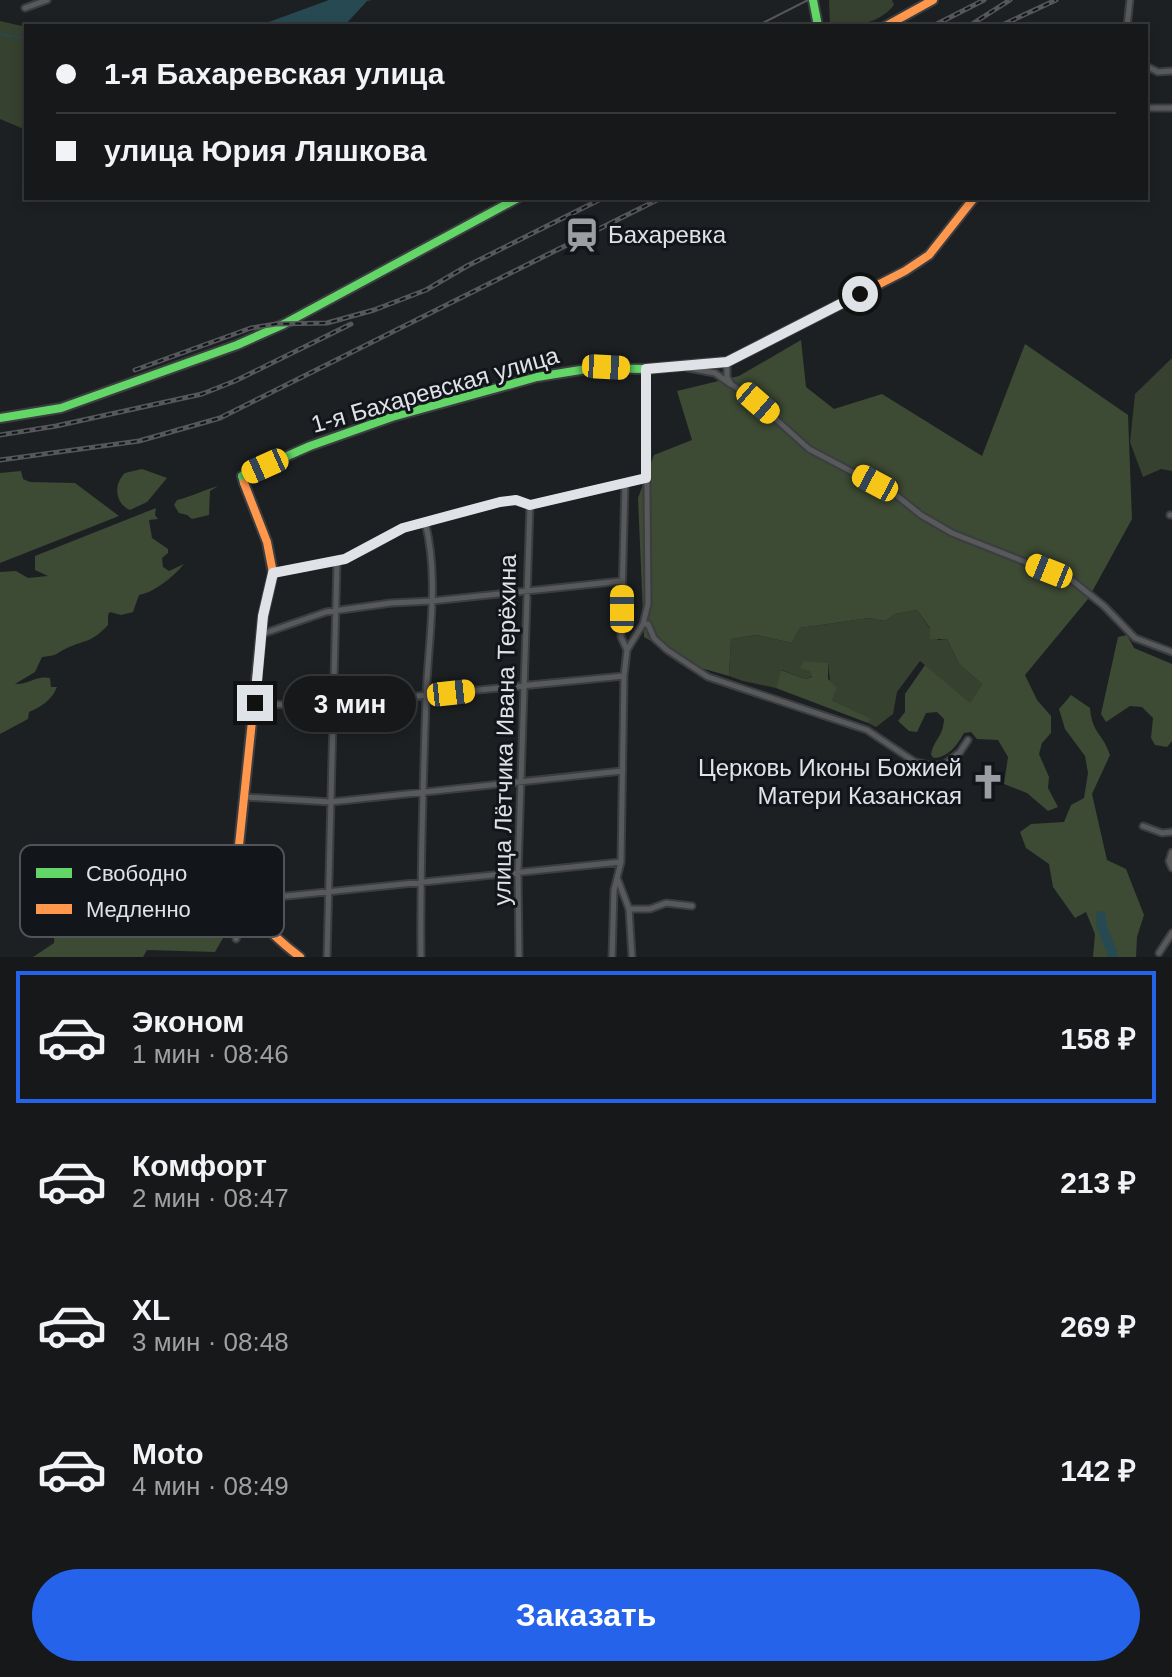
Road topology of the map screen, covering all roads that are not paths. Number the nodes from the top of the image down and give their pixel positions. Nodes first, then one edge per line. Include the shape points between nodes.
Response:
1 (47, 0) edge
2 (813, 0) edge
3 (933, 0) edge
4 (1130, 0) edge
5 (25, 8) dead end
6 (818, 24) edge
7 (890, 24) edge
8 (1127, 24) edge
9 (1148, 67) edge
10 (1172, 71) edge
11 (1148, 108) edge
12 (1172, 108) edge
13 (514, 200) edge
14 (972, 200) edge
15 (727, 362) junction
16 (685, 367) junction
17 (646, 369) junction
18 (731, 384) junction
19 (0, 418) edge
20 (646, 478) junction
21 (625, 483) junction
22 (530, 505) junction
23 (425, 522) junction
24 (337, 561) junction
25 (273, 573) junction
26 (622, 581) junction
27 (526, 590) junction
28 (432, 601) junction
29 (337, 611) junction
30 (643, 624) junction
31 (262, 634) junction
32 (627, 650) junction
33 (1172, 652) edge
34 (624, 676) junction
35 (524, 686) junction
36 (426, 695) junction
37 (255, 703) junction
38 (334, 708) junction
39 (968, 740) dead end
40 (622, 771) junction
41 (521, 780) junction
42 (423, 790) junction
43 (244, 797) junction
44 (331, 802) junction
45 (1143, 826) dead end
46 (1172, 832) edge
47 (239, 845) edge
48 (1172, 852) edge
49 (621, 862) junction
50 (1172, 868) edge
51 (518, 872) junction
52 (618, 879) junction
53 (420, 882) junction
54 (328, 892) junction
55 (284, 896) edge
56 (692, 906) dead end
57 (629, 909) junction
58 (1172, 933) edge
59 (274, 937) edge
60 (1159, 953) dead end
61 (300, 957) edge
62 (327, 957) edge
63 (421, 957) edge
64 (519, 957) edge
65 (612, 957) edge
66 (632, 957) edge

1 - 5 street
2 - 6 street
3 - 7 street
4 - 8 street
9 - 10 street
11 - 12 street
13 - 19 street via 264,334 61,408
14 - 15 street, 1-я Бахаревская улица via 929,255 905,271
15 - 16 street, 1-я Бахаревская улица
15 - 18 street
16 - 17 street, 1-я Бахаревская улица
16 - 18 street via 715,373
17 - 20 street
17 - 25 street, 1-я Бахаревская улица via 593,368 519,381 353,431 242,476
18 - 33 street via 809,449 896,495 952,533 1073,581 1135,638
20 - 21 street
20 - 30 street via 648,604
21 - 22 street
21 - 26 street
22 - 23 street via 504,501
22 - 27 street, улица Лётчика Ивана Терёхина
23 - 24 street
23 - 28 street via 432,553
24 - 25 street
24 - 29 street
25 - 31 street
26 - 27 street
26 - 32 street via 621,637
27 - 28 street
27 - 35 street, улица Лётчика Ивана Терёхина
28 - 29 street
28 - 36 street
29 - 31 street
29 - 38 street
30 - 32 street
30 - 39 street via 667,650 708,677 867,730 915,762 945,764
31 - 37 street
32 - 34 street
34 - 35 street
34 - 40 street
35 - 36 street
35 - 41 street, улица Лётчика Ивана Терёхина
36 - 38 street
36 - 42 street
37 - 38 street
37 - 43 street
38 - 44 street
40 - 41 street
40 - 49 street
41 - 42 street
41 - 51 street, улица Лётчика Ивана Терёхина
42 - 44 street
42 - 53 street
43 - 44 street
43 - 47 street
44 - 54 street
45 - 46 street
48 - 50 street
49 - 51 street
49 - 52 street
51 - 53 street
51 - 64 street, улица Лётчика Ивана Терёхина
52 - 57 street
52 - 65 street
53 - 54 street
53 - 63 street
54 - 55 street
54 - 62 street
56 - 57 street via 666,903
57 - 66 street
58 - 60 street
59 - 61 street

